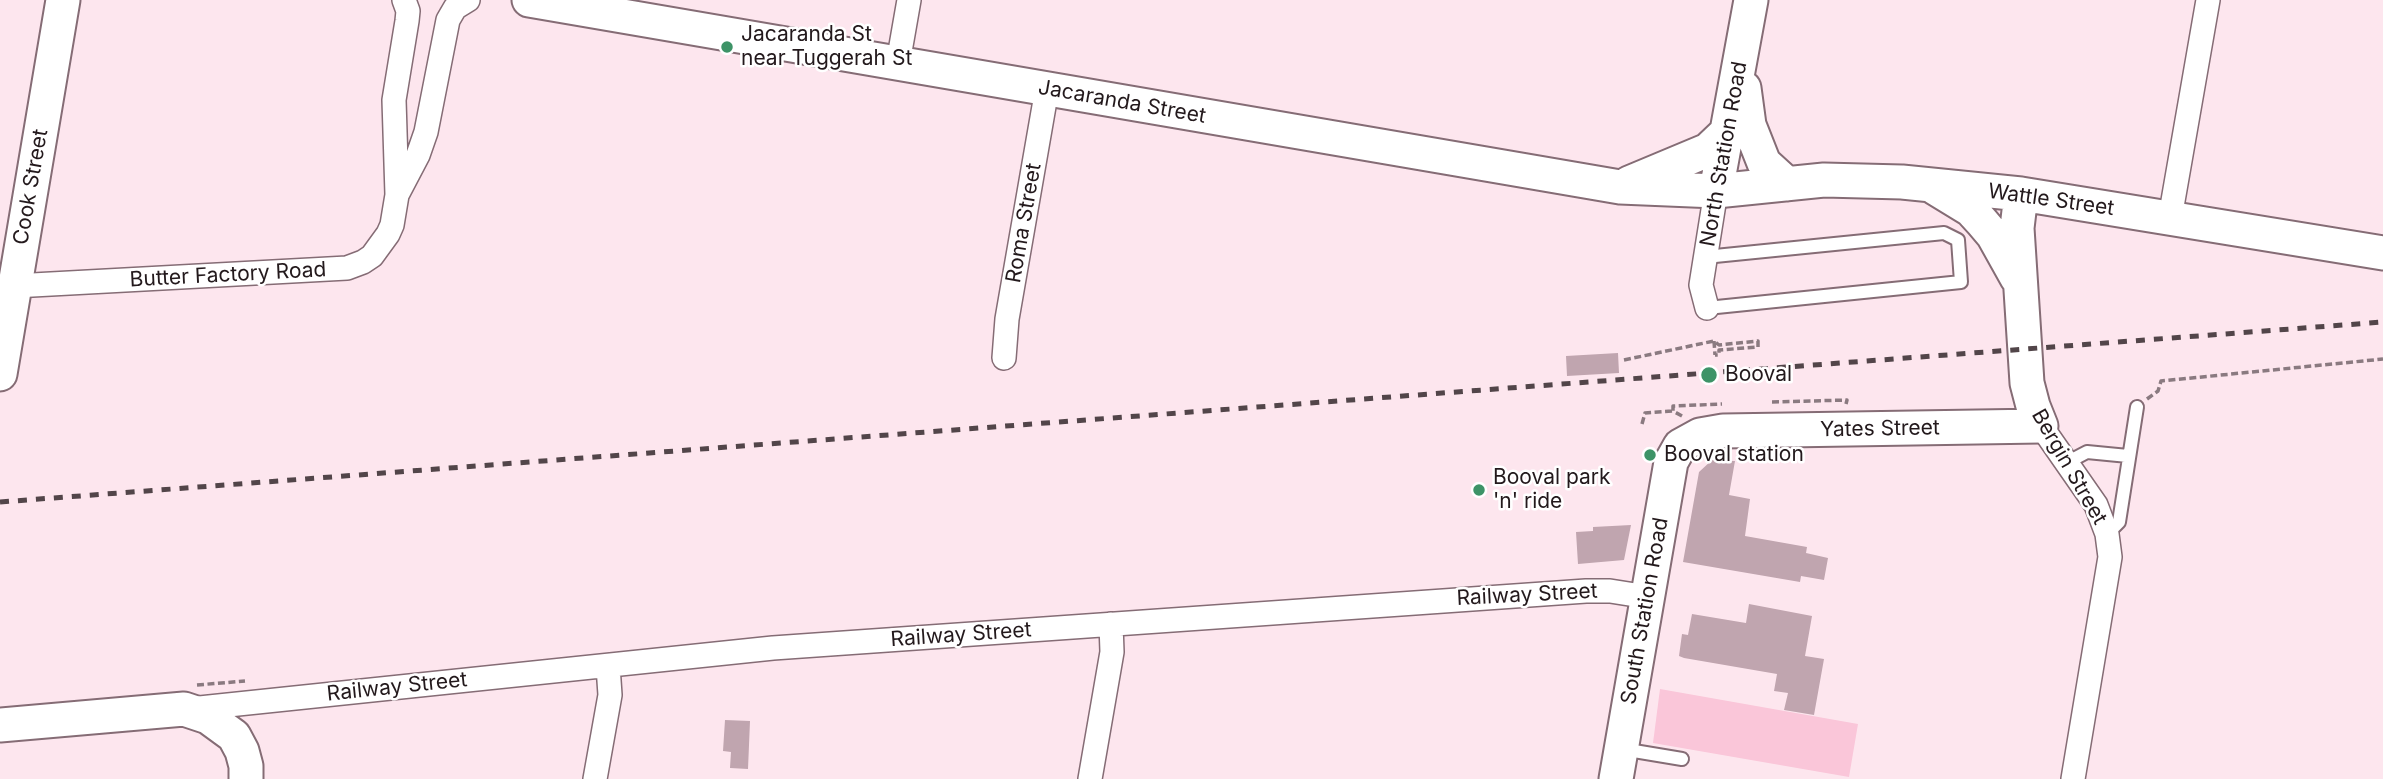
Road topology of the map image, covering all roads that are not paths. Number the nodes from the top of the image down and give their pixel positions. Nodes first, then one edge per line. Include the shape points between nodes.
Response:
1 (63, 0) edge
2 (404, 0) edge
3 (468, 0) edge
4 (529, 0) edge
5 (909, 0) edge
6 (1751, 0) edge
7 (2208, 0) edge
8 (595, 6) edge
9 (898, 63) junction
10 (1740, 65) junction
11 (1047, 89) junction
12 (1728, 131) junction
13 (1787, 184) junction
14 (1927, 184) junction
15 (1620, 187) junction
16 (1716, 191) junction
17 (2021, 194) junction
18 (397, 195) junction
19 (2170, 218) junction
20 (2383, 253) edge
21 (1705, 257) junction
22 (2020, 283) junction
23 (14, 286) junction
24 (1707, 308) joint
25 (1004, 358) dead end
26 (0, 374) edge
27 (2137, 407) road end
28 (2041, 426) junction
29 (1683, 432) joint
30 (2128, 456) junction
31 (2066, 463) junction
32 (2107, 534) junction
33 (1648, 597) junction
34 (1111, 624) junction
35 (608, 666) junction
36 (276, 701) junction
37 (184, 709) junction
38 (0, 725) edge
39 (233, 736) junction
40 (1682, 759) dead end
41 (1619, 764) edge
42 (246, 779) edge
43 (595, 779) edge
44 (1090, 779) edge
45 (2073, 779) edge

1 - 23 street, Cook Street
2 - 18 street, Butter Factory Road via 407,21 394,100
3 - 18 street, Butter Factory Road via 447,20 426,132
4 - 8 street, Jacaranda Street
5 - 9 street
6 - 10 street, North Station Road
7 - 19 street
8 - 9 street, Jacaranda Street
9 - 11 street, Jacaranda Street
10 - 12 street, North Station Road
10 - 13 street via 1749,125 1764,163
11 - 15 street, Jacaranda Street
11 - 25 street, Roma Street
12 - 15 street via 1708,150
12 - 16 street, North Station Road
13 - 14 street, Wattle Street via 1824,180
13 - 16 street, Wattle Street
14 - 17 street, Wattle Street
14 - 22 street via 1971,210 1993,235
15 - 16 street, Jacaranda Street
16 - 21 street, North Station Road
17 - 19 street, Wattle Street
17 - 22 street, Bergin Street via 2017,228
18 - 23 street, Butter Factory Road via 384,242 363,262 347,268
19 - 20 street, Wattle Street
21 - 24 street, North Station Road via 1701,285
21 - 24 lane via 1944,233 1958,240 1961,282
22 - 28 street, Bergin Street via 2027,383
23 - 26 street, Cook Street
27 - 30 lane
28 - 29 street, Yates Street
28 - 31 street, Bergin Street
29 - 33 street, South Station Road via 1671,462
30 - 31 lane via 2087,452
30 - 32 lane via 2119,522
31 - 32 street, Bergin Street via 2096,505
32 - 45 street, Bergin Street via 2107,585
33 - 34 street, Railway Street via 1586,591
33 - 41 street, South Station Road
34 - 35 street, Railway Street via 773,648
34 - 44 street via 1112,652
35 - 36 street, Railway Street
35 - 43 street via 610,695
36 - 37 street, Railway Street
36 - 39 street
37 - 38 street, Railway Street
37 - 39 street via 208,717
39 - 42 street via 242,751
40 - 41 lane

